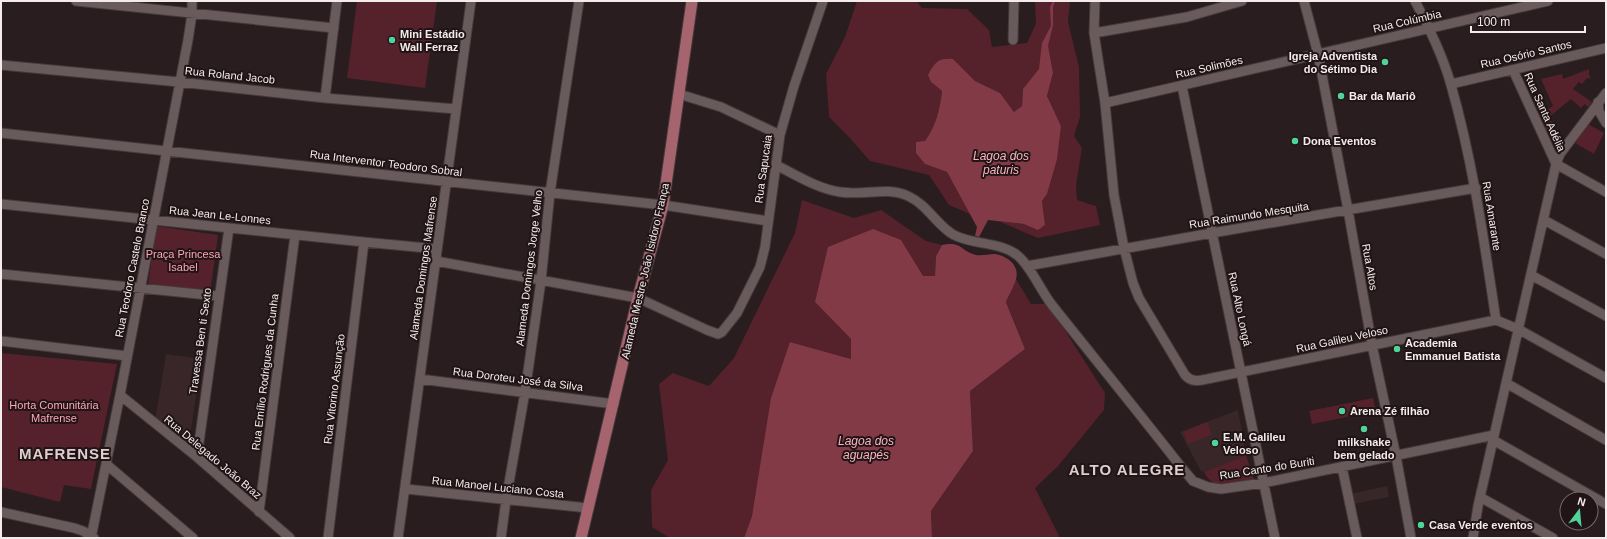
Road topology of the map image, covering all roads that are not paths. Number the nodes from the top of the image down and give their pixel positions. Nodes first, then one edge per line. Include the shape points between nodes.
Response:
1 (76, 1) edge
2 (192, 1) edge
3 (337, 1) edge
4 (471, 1) edge
5 (579, 1) edge
6 (690, 1) edge
7 (823, 1) edge
8 (1014, 1) edge
9 (1095, 1) edge
10 (1242, 1) edge
11 (1304, 1) edge
12 (1415, 1) edge
13 (1548, 1) edge
14 (1215, 5) edge
15 (192, 14) junction
16 (334, 28) junction
17 (1429, 28) junction
18 (1094, 33) junction
19 (1013, 40) dead end
20 (1606, 48) edge
21 (1318, 54) junction
22 (1, 65) edge
23 (1513, 70) junction
24 (179, 82) junction
25 (1451, 84) junction
26 (1182, 86) junction
27 (1606, 93) edge
28 (679, 94) junction
29 (325, 98) junction
30 (1598, 102) junction
31 (1105, 103) junction
32 (456, 109) junction
33 (1606, 123) edge
34 (1, 133) edge
35 (780, 135) junction
36 (166, 150) junction
37 (1556, 164) junction
38 (776, 165) junction
39 (446, 182) junction
40 (1476, 188) junction
41 (1606, 192) edge
42 (550, 194) junction
43 (1, 204) edge
44 (662, 205) junction
45 (1348, 210) junction
46 (154, 220) junction
47 (1544, 220) junction
48 (768, 221) junction
49 (229, 228) junction
50 (1212, 233) junction
51 (295, 235) junction
52 (364, 242) junction
53 (1124, 248) junction
54 (437, 249) junction
55 (1606, 254) edge
56 (436, 261) junction
57 (1027, 266) junction
58 (1, 274) edge
59 (1531, 275) junction
60 (541, 281) junction
61 (140, 288) junction
62 (218, 296) junction
63 (638, 298) junction
64 (1606, 316) edge
65 (1496, 320) junction
66 (1518, 329) junction
67 (1, 341) edge
68 (1372, 345) junction
69 (127, 356) junction
70 (1241, 373) junction
71 (1606, 378) edge
72 (420, 379) junction
73 (1506, 383) junction
74 (525, 392) junction
75 (120, 396) junction
76 (614, 404) junction
77 (1493, 438) junction
78 (1606, 440) edge
79 (1396, 456) junction
80 (197, 457) junction
81 (106, 464) junction
82 (1342, 467) junction
83 (1263, 483) junction
84 (406, 489) junction
85 (1480, 497) junction
86 (506, 500) junction
87 (1606, 504) edge
88 (588, 508) junction
89 (1, 512) edge
90 (259, 512) junction
91 (92, 537) edge
92 (193, 538) edge
93 (290, 538) edge
94 (328, 538) edge
95 (398, 538) edge
96 (501, 538) edge
97 (581, 538) edge
98 (1275, 538) edge
99 (1356, 538) edge
100 (1411, 538) edge
101 (1473, 538) edge
102 (1553, 538) edge

1 - 15 street
2 - 15 street, Rua Teodoro Castelo Branco
3 - 16 street
4 - 32 street, Alameda Domingos Mafrense
5 - 42 street, Alameda Domingos Jorge Velho
6 - 28 main road, Alameda Mestre João Isidoro França
7 - 35 street, Rua Sapucaia
8 - 19 street
9 - 18 street
10 - 14 street
11 - 21 street, Rua Altos
12 - 17 street, Rua Amarante
13 - 17 street, Rua Colúmbia
14 - 18 street via 1187,17
15 - 16 street
15 - 24 street, Rua Teodoro Castelo Branco
16 - 29 street
17 - 21 street, Rua Colúmbia
17 - 25 street, Rua Amarante
18 - 31 street
20 - 23 street, Rua Osório Santos
21 - 26 street, Rua Solimões
21 - 45 street, Rua Altos
22 - 24 street, Rua Roland Jacob
23 - 25 street, Rua Osório Santos
23 - 37 street, Rua Santa Adélia
24 - 29 street, Rua Roland Jacob
24 - 36 street, Rua Teodoro Castelo Branco
25 - 40 street, Rua Amarante
26 - 31 street, Rua Solimões
26 - 50 street, Rua Alto Longá
27 - 30 street
28 - 35 street via 720,108
28 - 44 main road, Alameda Mestre João Isidoro França
29 - 32 street, Rua Roland Jacob
30 - 33 street via 1599,111
30 - 37 street via 1560,154
31 - 53 street via 1114,195
32 - 39 street, Alameda Domingos Mafrense
34 - 36 street, Rua Interventor Teodoro Sobral
35 - 38 street, Rua Sapucaia
36 - 39 street, Rua Interventor Teodoro Sobral
36 - 46 street, Rua Teodoro Castelo Branco
37 - 41 street
37 - 47 street
38 - 48 street, Rua Sapucaia
38 - 57 street via 839,192 899,193 919,202 954,235 1010,251 1021,258
39 - 42 street, Rua Interventor Teodoro Sobral
39 - 54 street, Alameda Domingos Mafrense
40 - 45 street, Rua Raimundo Mesquita
40 - 65 street, Rua Amarante
42 - 44 street, Rua Interventor Teodoro Sobral
42 - 60 street, Alameda Domingos Jorge Velho
43 - 46 street, Rua Jean Le-Lonnes
44 - 48 street, Rua Interventor Teodoro Sobral
44 - 63 main road, Alameda Mestre João Isidoro França
45 - 50 street, Rua Raimundo Mesquita
45 - 68 street, Rua Altos
46 - 49 street, Rua Jean Le-Lonnes
46 - 61 street, Rua Teodoro Castelo Branco
47 - 55 street
47 - 59 street
48 - 63 street, Rua Sapucaia via 760,267 737,313 722,332 718,334 707,330
49 - 51 street, Rua Jean Le-Lonnes
49 - 62 street, Travessa Ben ti Sexto
50 - 53 street, Rua Raimundo Mesquita
50 - 70 street, Rua Alto Longá
51 - 52 street, Rua Jean Le-Lonnes
51 - 90 street, Rua Emílio Rodrigues da Cunha
52 - 54 street, Rua Jean Le-Lonnes
52 - 94 street, Rua Vitorino Assunção
53 - 57 street, Rua Raimundo Mesquita
53 - 70 street, Rua Galileu Veloso via 1139,298 1185,375 1193,381
54 - 56 street, Alameda Domingos Mafrense
56 - 60 street
56 - 72 street, Alameda Domingos Mafrense
57 - 83 street, Rua Canto do Buriti via 1052,305 1193,481 1222,489
58 - 61 street
59 - 64 street
59 - 66 street
60 - 63 street
60 - 74 street, Alameda Domingos Jorge Velho
61 - 62 street
61 - 69 street, Rua Teodoro Castelo Branco
62 - 80 street, Travessa Ben ti Sexto
63 - 76 main road, Alameda Mestre João Isidoro França
65 - 66 street
65 - 68 street, Rua Galileu Veloso
66 - 71 street
66 - 73 street
67 - 69 street
68 - 70 street, Rua Galileu Veloso
68 - 79 street, Rua Altos
69 - 75 street, Rua Teodoro Castelo Branco
70 - 83 street, Rua Alto Longá
72 - 74 street, Rua Doroteu José da Silva
72 - 84 street, Alameda Domingos Mafrense
73 - 77 street
73 - 78 street
74 - 76 street, Rua Doroteu José da Silva
74 - 86 street, Alameda Domingos Jorge Velho
75 - 80 street, Rua Delegado João Braz
75 - 81 street, Rua Teodoro Castelo Branco
76 - 88 main road, Alameda Mestre João Isidoro França
77 - 79 street, Rua Canto do Buriti
77 - 85 street
77 - 87 street
79 - 82 street, Rua Canto do Buriti
79 - 100 street, Rua Altos
80 - 90 street, Rua Delegado João Braz
81 - 91 street, Rua Teodoro Castelo Branco
81 - 92 street
82 - 83 street, Rua Canto do Buriti
82 - 99 street
83 - 98 street, Rua Alto Longá
84 - 86 street, Rua Manoel Luciano Costa
84 - 95 street, Alameda Domingos Mafrense
85 - 101 street
85 - 102 street
86 - 88 street, Rua Manoel Luciano Costa
86 - 96 street, Alameda Domingos Jorge Velho
88 - 97 main road, Alameda Mestre João Isidoro França
89 - 91 street via 74,528
90 - 93 street, Rua Delegado João Braz

